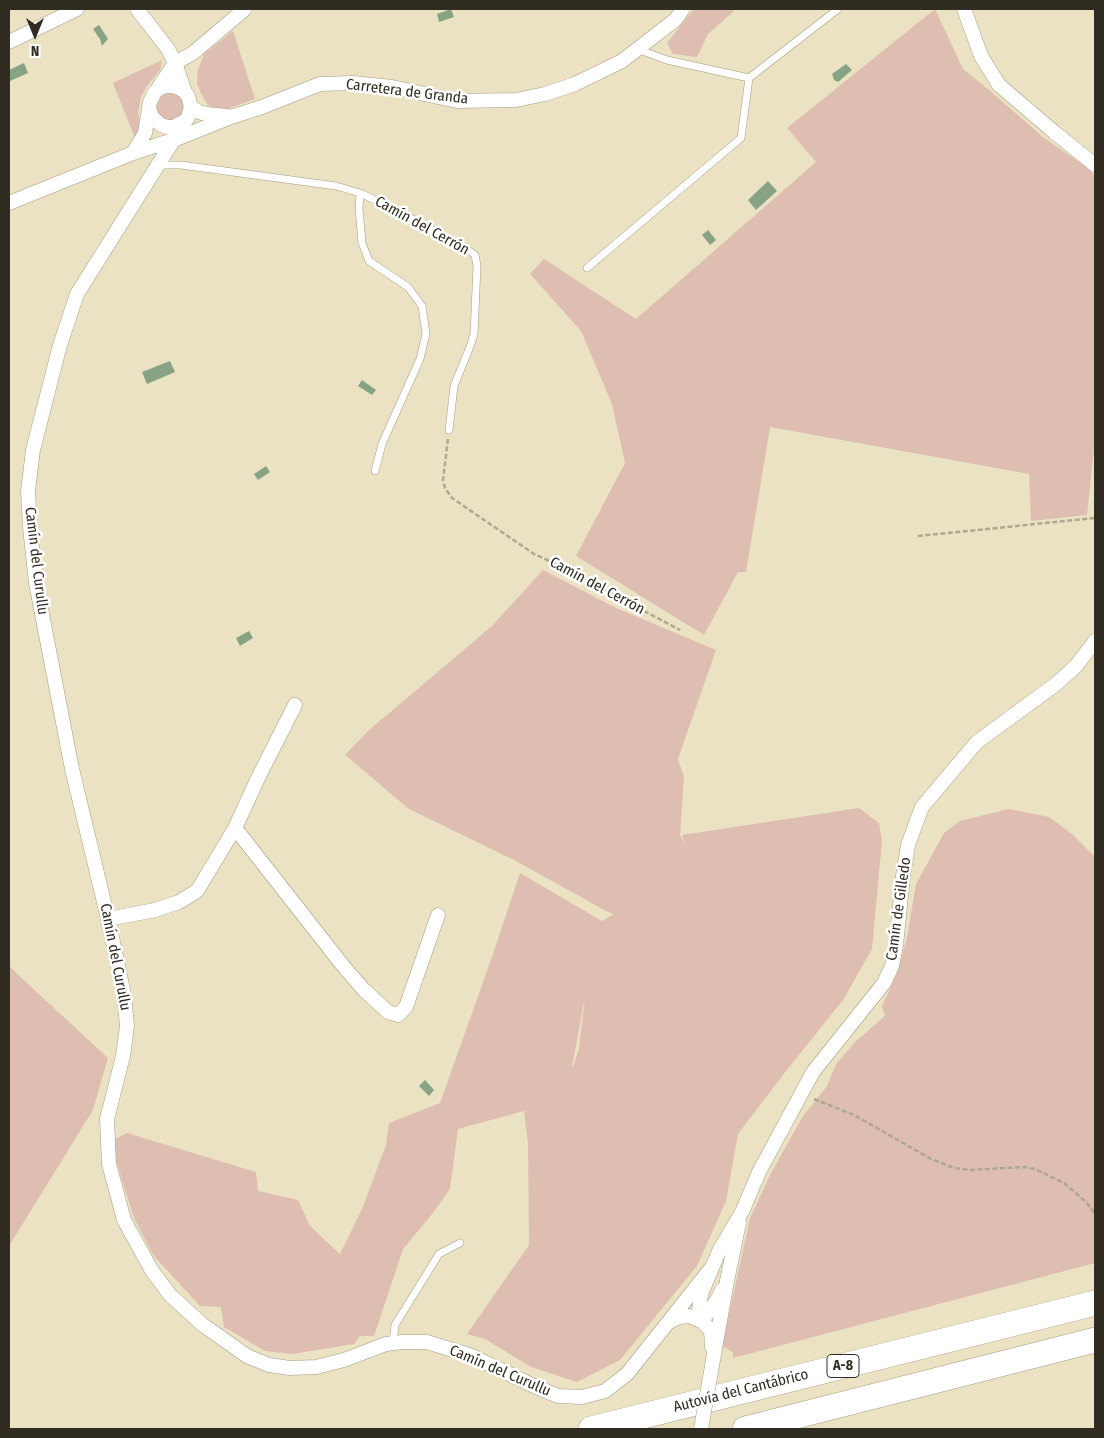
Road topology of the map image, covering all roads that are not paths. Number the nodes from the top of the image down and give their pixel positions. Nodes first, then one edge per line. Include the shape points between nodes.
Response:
1 (77, 9) edge
2 (137, 9) edge
3 (245, 9) edge
4 (683, 9) edge
5 (838, 9) edge
6 (964, 9) edge
7 (9, 42) edge
8 (637, 49) junction
9 (175, 63) junction
10 (749, 78) junction
11 (155, 92) junction
12 (185, 92) junction
13 (191, 106) junction
14 (152, 115) junction
15 (230, 116) junction
16 (185, 122) junction
17 (176, 139) junction
18 (133, 153) junction
19 (155, 160) junction
20 (1095, 165) edge
21 (360, 193) junction
22 (9, 202) edge
23 (587, 268) dead end
24 (449, 430) road end
25 (375, 470) dead end
26 (1095, 641) edge
27 (295, 705) dead end
28 (235, 828) junction
29 (438, 916) dead end
30 (108, 919) junction
31 (742, 1212) junction
32 (460, 1243) dead end
33 (712, 1267) junction
34 (727, 1281) junction
35 (1095, 1303) edge
36 (700, 1320) junction
37 (667, 1323) junction
38 (1095, 1340) edge
39 (393, 1343) junction
40 (713, 1360) junction
41 (591, 1429) edge
42 (701, 1429) edge
43 (745, 1429) edge

1 - 7 street
2 - 9 street via 168,48
3 - 9 street via 193,54
4 - 8 street, Carretera de Granda via 675,20
5 - 10 lane
6 - 20 street via 981,56 999,85
8 - 10 lane via 667,60
8 - 15 street, Carretera de Granda via 622,61 575,84 516,100 457,101 392,87 320,84
9 - 11 street
9 - 12 street
10 - 23 lane via 741,138
11 - 12 street via 173,86
11 - 14 street
12 - 13 street
13 - 15 street, Carretera de Granda via 206,114
13 - 16 street, Camín del Curullu
14 - 16 street via 167,128
14 - 17 street
14 - 18 street via 146,133
14 - 19 street
15 - 17 street, Carretera de Granda
16 - 17 street, Camín del Curullu
17 - 19 street, Camín del Curullu
17 - 19 street, Carretera de Granda
18 - 19 street, Carretera de Granda
18 - 22 street, Carretera de Granda
19 - 21 lane, Camín del Cerrón via 336,186
19 - 30 street, Camín del Curullu via 77,294 33,450 28,492 38,592 72,770
21 - 24 lane, Camín del Cerrón via 475,255 474,334 454,386
21 - 25 lane via 362,243 369,261 408,287 422,306 426,334 420,359 382,444
26 - 31 street, Camín de Gilledo via 1076,666 1056,684 977,742 922,807 908,845 892,966 884,984 813,1072 759,1172
27 - 28 street
28 - 29 street via 344,967 388,1012 398,1015 406,1007
28 - 30 street via 197,890 179,902 155,910
30 - 39 street, Camín del Curullu via 127,1026 107,1119 109,1164 124,1220 152,1271 170,1295 203,1325 247,1356 269,1365 316,1367
31 - 33 street, Camín de Gilledo
31 - 34 street, Camín de Gilledo
32 - 39 lane via 440,1254 395,1325
33 - 36 street, Camín de Gilledo via 701,1294
33 - 37 street, Camín de Gilledo
34 - 36 street, Camín de Gilledo via 717,1300
34 - 40 street, Camín de Gilledo
35 - 41 highway, Autovía del Cantábrico / A-8
36 - 37 street via 689,1316
36 - 40 street via 710,1330
37 - 39 street, Camín del Curullu via 628,1374 605,1390 582,1397 558,1396 472,1356 427,1342
38 - 43 highway, A-8
40 - 42 street, bridge

